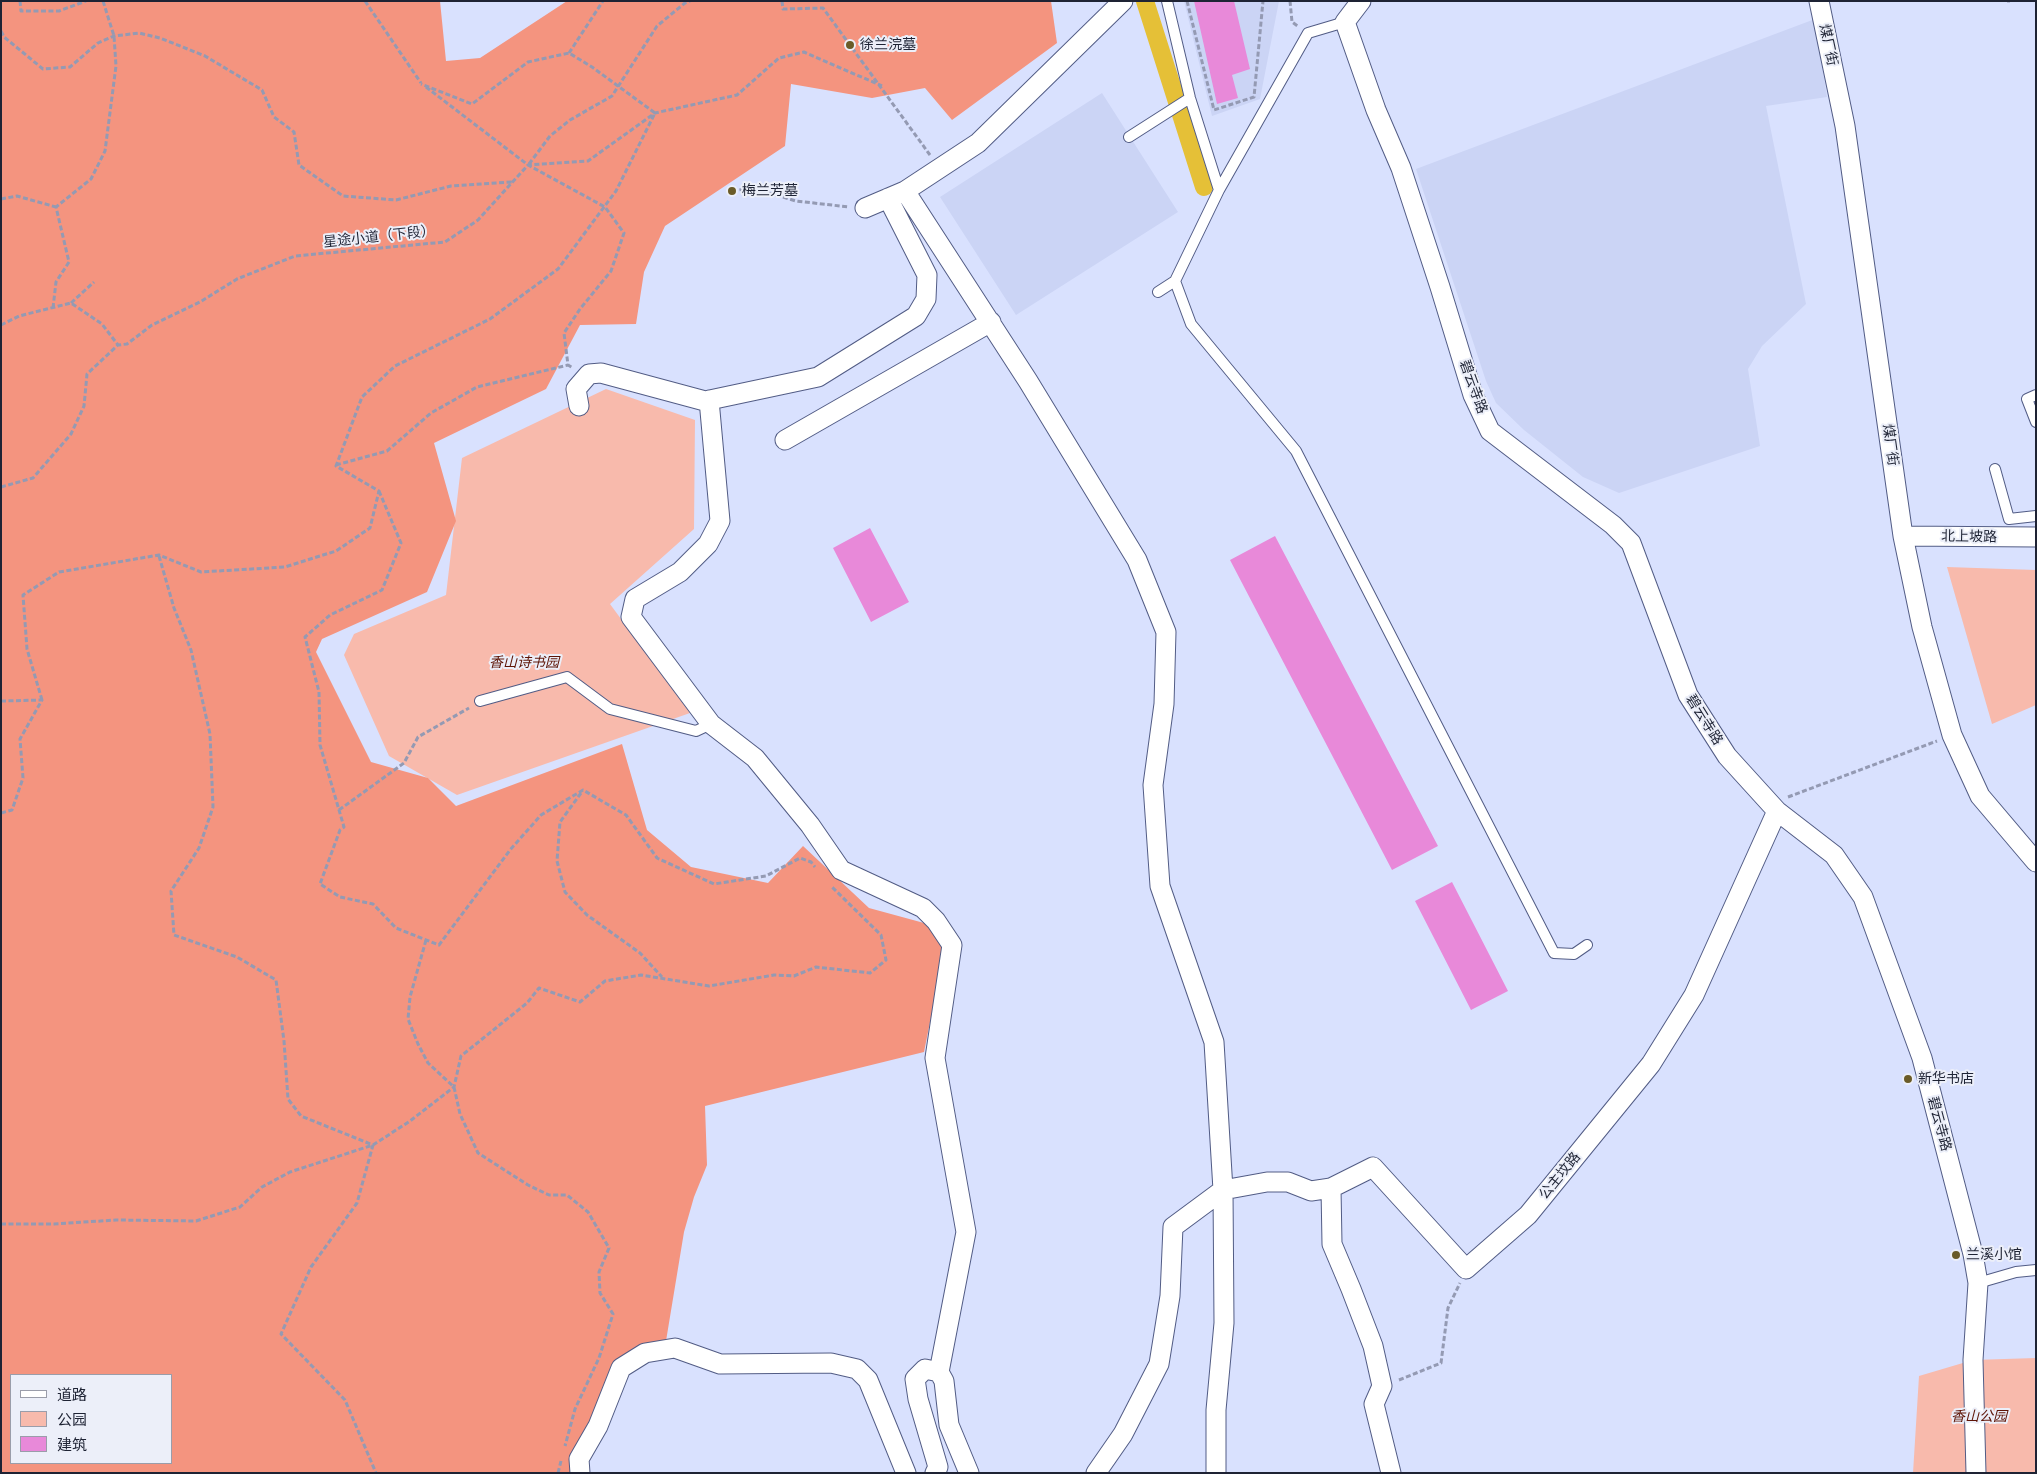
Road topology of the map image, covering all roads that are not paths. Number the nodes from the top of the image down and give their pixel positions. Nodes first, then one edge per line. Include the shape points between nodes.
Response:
1 (1123, 1) edge
2 (1167, 1) edge
3 (1361, 1) edge
4 (1819, 1) edge
5 (1345, 22) junction
6 (1190, 98) junction
7 (1129, 137) dead end
8 (1219, 190) junction
9 (897, 194) junction
10 (865, 208) road end
11 (1175, 281) junction
12 (1158, 292) dead end
13 (991, 322) junction
14 (2036, 395) edge
15 (709, 400) junction
16 (579, 406) dead end
17 (2036, 422) edge
18 (785, 440) dead end
19 (1995, 469) dead end
20 (2036, 516) edge
21 (1903, 536) junction
22 (2036, 538) edge
23 (480, 701) road end
24 (711, 724) junction
25 (1774, 808) junction
26 (2036, 862) edge
27 (1587, 945) dead end
28 (1331, 1188) junction
29 (1223, 1190) junction
30 (2036, 1270) edge
31 (1978, 1284) junction
32 (939, 1372) junction
33 (580, 1473) edge
34 (906, 1473) edge
35 (935, 1473) edge
36 (968, 1473) edge
37 (1096, 1473) edge
38 (1216, 1473) edge
39 (1391, 1473) edge
40 (1976, 1473) edge

1 - 9 street via 978,142
2 - 6 lane
3 - 5 street
4 - 21 street, 煤厂街 via 1845,126
5 - 8 lane via 1308,33
5 - 25 street, 碧云寺路 via 1376,110 1401,168 1472,395 1490,431 1613,525 1631,543 1688,695 1727,756
6 - 7 lane
6 - 8 lane
8 - 11 lane
9 - 10 street
9 - 13 street
9 - 15 street via 927,276 926,299 916,316 818,377
11 - 12 lane
11 - 27 lane via 1191,324 1296,451 1554,953 1574,954
13 - 18 street
13 - 29 street via 1137,560 1166,632 1164,704 1153,785 1160,886 1214,1042
14 - 17 lane via 2027,399
15 - 16 street via 600,372 589,374 576,390
15 - 24 street via 720,521 708,544 680,572 635,599 631,617
19 - 20 lane via 2009,519
21 - 22 street, 北上坡路
21 - 26 street, 煤厂街 via 1922,627 1952,735 1980,796
23 - 24 lane via 567,677 610,708 696,731
24 - 32 street via 755,758 810,825 841,870 923,908 936,920 952,945 936,1058 966,1232
25 - 28 street, 公主坟路 via 1694,995 1651,1064 1528,1215 1466,1269 1372,1167
25 - 31 street, 碧云寺路 via 1834,855 1863,897 1922,1058
28 - 29 street via 1311,1191 1288,1182 1267,1182
28 - 39 street via 1332,1244 1373,1346 1382,1386 1374,1404
29 - 37 street via 1173,1227 1170,1296 1159,1364 1123,1434
29 - 38 street via 1224,1323 1216,1410
30 - 31 lane via 2016,1272
31 - 40 street, 碧云寺路 via 1973,1360
32 - 35 street via 925,1369 915,1379 938,1466
32 - 36 street via 944,1381 949,1425
33 - 34 street via 579,1458 598,1426 621,1368 645,1353 675,1348 720,1364 831,1363 857,1369 868,1380

